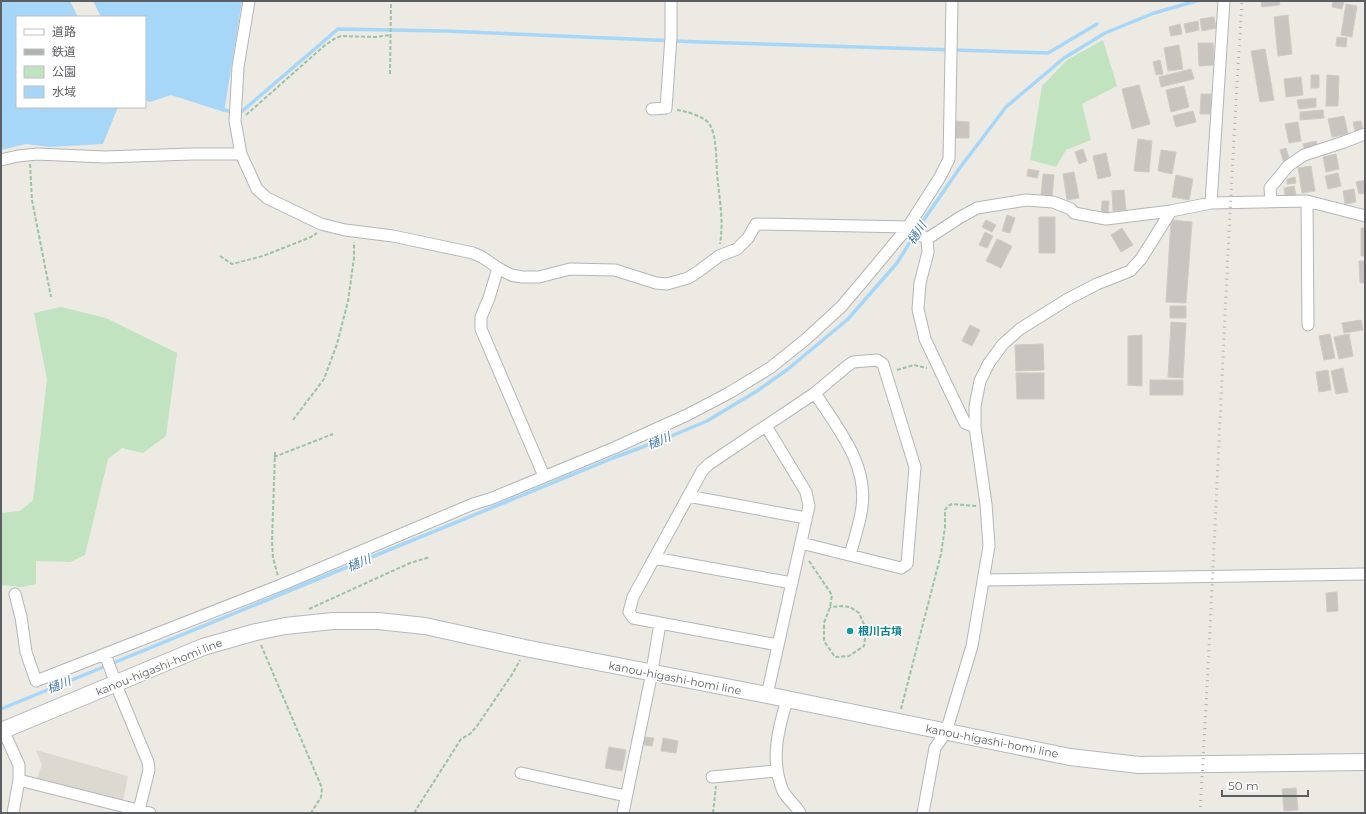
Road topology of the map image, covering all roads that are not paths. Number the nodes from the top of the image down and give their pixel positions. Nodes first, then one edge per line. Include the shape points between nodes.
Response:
1 (249, 1) edge
2 (671, 1) edge
3 (952, 1) edge
4 (1224, 1) edge
5 (652, 110) dead end
6 (1365, 134) edge
7 (241, 154) junction
8 (1, 160) edge
9 (1271, 201) junction
10 (1307, 201) junction
11 (1211, 203) junction
12 (1171, 211) junction
13 (1365, 216) edge
14 (909, 228) junction
15 (925, 237) junction
16 (498, 268) junction
17 (1308, 325) dead end
18 (815, 393) junction
19 (766, 426) junction
20 (975, 428) junction
21 (544, 476) junction
22 (688, 496) junction
23 (806, 518) junction
24 (800, 546) junction
25 (850, 555) junction
26 (654, 558) junction
27 (1365, 574) edge
28 (984, 580) junction
29 (792, 582) junction
30 (15, 594) dead end
31 (660, 624) junction
32 (778, 645) junction
33 (105, 654) junction
34 (651, 674) junction
35 (114, 680) junction
36 (767, 695) junction
37 (788, 700) junction
38 (2, 730) edge
39 (946, 732) junction
40 (1365, 762) edge
41 (776, 771) junction
42 (520, 773) dead end
43 (716, 776) road end
44 (19, 780) junction
45 (626, 796) junction
46 (139, 810) junction
47 (13, 813) edge
48 (150, 813) edge
49 (623, 813) edge
50 (800, 813) edge
51 (923, 813) edge

1 - 7 street via 238,67 235,121
2 - 5 street via 666,108
3 - 14 street via 949,159
4 - 11 street
6 - 9 street via 1304,155 1293,162 1270,188
7 - 8 street via 105,157 30,154
7 - 16 street via 257,189 267,198 321,224 473,253
9 - 10 street
9 - 11 street
10 - 13 street
10 - 17 street
11 - 12 street
12 - 15 street via 1106,219 1074,213 1071,209 1053,202 1026,200 977,208
12 - 20 street via 1141,259 1130,271 1096,284 1068,299 1020,328 1003,344 980,381 975,406
14 - 15 street
14 - 16 street via 756,224 742,244 712,260 688,278 667,284 615,270 570,269 539,277 522,277
14 - 21 street via 841,307 770,368 687,415
15 - 20 street via 928,252 920,283 918,309 924,339 965,423
16 - 21 street via 481,317 481,329
18 - 19 street
18 - 25 street via 846,440 861,478 862,508
18 - 25 street via 853,362 877,360 883,364 915,467 907,564 901,568
19 - 22 street via 709,464 702,471
19 - 23 street via 806,492 809,506
20 - 28 street via 987,510 989,546
21 - 33 street
22 - 23 street
22 - 26 street
23 - 24 street
24 - 25 street
24 - 29 street
26 - 29 street
26 - 31 street via 633,597 629,612 633,618
27 - 28 street
28 - 39 street via 972,646
29 - 32 street
30 - 33 street via 26,652 36,681
31 - 32 street
31 - 34 street
32 - 36 street
33 - 35 street
34 - 35 main road, kanou-higashi-homi line via 426,626 378,621 297,625 256,632
34 - 36 main road, kanou-higashi-homi line
34 - 45 street
35 - 38 main road, kanou-higashi-homi line
35 - 46 street via 148,762 149,770
36 - 37 main road, kanou-higashi-homi line
37 - 39 main road, kanou-higashi-homi line
37 - 41 street via 776,742
38 - 44 street via 19,765
39 - 40 main road, kanou-higashi-homi line via 1070,757 1139,765
39 - 51 street via 935,748
41 - 43 street
41 - 50 street via 784,792
42 - 45 street
44 - 46 street
44 - 47 street
45 - 49 street
46 - 48 street

